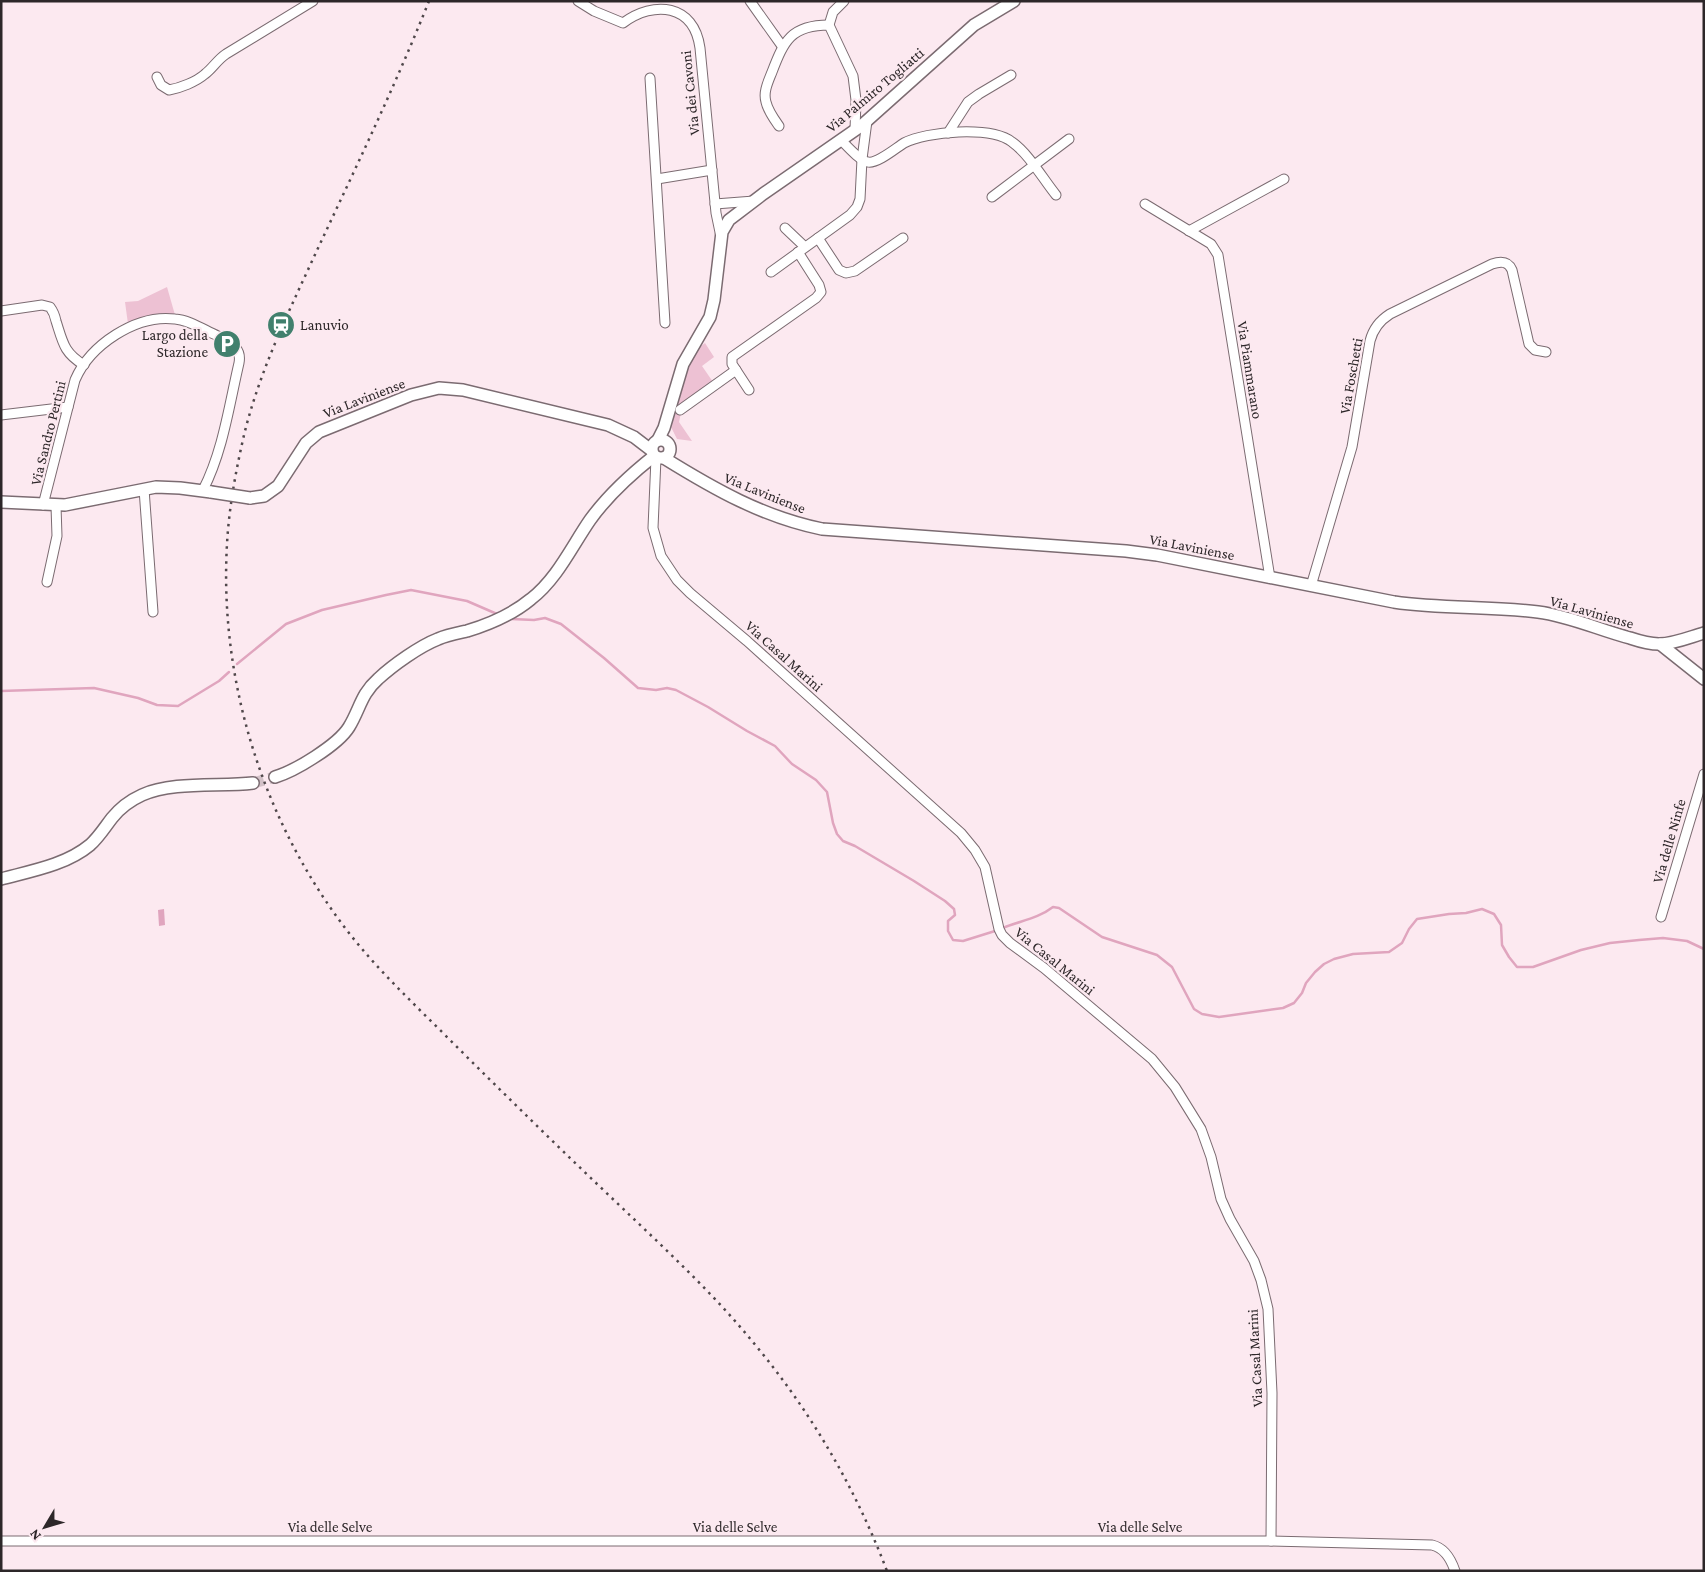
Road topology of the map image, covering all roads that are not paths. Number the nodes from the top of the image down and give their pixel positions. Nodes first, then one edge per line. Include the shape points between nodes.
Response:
1 (313, 1) edge
2 (578, 1) edge
3 (750, 1) edge
4 (844, 1) edge
5 (1014, 1) edge
6 (829, 25) junction
7 (782, 46) junction
8 (1011, 75) dead end
9 (158, 77) dead end
10 (650, 78) dead end
11 (867, 121) junction
12 (779, 126) dead end
13 (855, 130) junction
14 (948, 133) junction
15 (1069, 139) dead end
16 (842, 140) junction
17 (862, 159) junction
18 (1033, 166) junction
19 (712, 170) junction
20 (657, 179) junction
21 (1284, 179) dead end
22 (1056, 195) dead end
23 (992, 197) dead end
24 (754, 201) junction
25 (715, 204) junction
26 (1145, 204) dead end
27 (785, 228) dead end
28 (1189, 231) junction
29 (721, 237) junction
30 (818, 238) junction
31 (903, 238) dead end
32 (801, 250) junction
33 (771, 272) dead end
34 (1, 311) edge
35 (665, 323) dead end
36 (1546, 352) dead end
37 (84, 365) junction
38 (736, 370) junction
39 (749, 390) dead end
40 (68, 407) junction
41 (680, 410) dead end
42 (1, 416) edge
43 (659, 449) junction
44 (144, 488) junction
45 (207, 491) junction
46 (1, 502) edge
47 (44, 505) junction
48 (56, 506) junction
49 (1270, 578) junction
50 (48, 582) dead end
51 (1311, 586) junction
52 (153, 612) dead end
53 (1704, 633) edge
54 (1660, 644) junction
55 (1704, 679) edge
56 (1704, 774) edge
57 (275, 777) tunnel mouth
58 (253, 784) tunnel mouth
59 (1, 879) edge
60 (1661, 917) dead end
61 (1271, 1541) junction
62 (1, 1542) edge
63 (1455, 1571) edge

1 - 9 street via 226,54 196,80 169,90 161,86
2 - 19 street, Via dei Cavoni via 623,23 644,12 666,9 684,15 694,27 700,48
3 - 7 street
4 - 6 street via 832,12
5 - 11 street, Via Palmiro Togliatti via 963,34
6 - 7 street via 796,33
6 - 13 street via 853,76
7 - 12 street via 765,93 767,108
8 - 14 street via 968,102
10 - 20 street
11 - 13 street, Via Palmiro Togliatti
11 - 17 street
13 - 16 street, Via Palmiro Togliatti
14 - 17 street via 908,142 874,162
14 - 18 street via 1004,137 1017,146
15 - 18 street
16 - 17 street
16 - 24 street, Via Palmiro Togliatti
17 - 30 street via 857,208
18 - 22 street
18 - 23 street
19 - 20 street
19 - 25 street, Via dei Cavoni
20 - 35 street
21 - 28 street
24 - 25 street
24 - 29 street, Via Palmiro Togliatti via 729,220
25 - 29 street, Via dei Cavoni
26 - 28 street, Via Piammarano
27 - 32 street
28 - 49 street, Via Piammarano via 1211,244 1218,258
29 - 43 street, Via Palmiro Togliatti via 710,317 683,364
30 - 31 street via 839,270 846,273 855,271
30 - 32 street
32 - 33 street
32 - 38 street via 820,285 820,295 735,354 731,362
34 - 37 street via 50,306 66,351
36 - 51 street, Via Foschetti via 1535,350 1529,344 1512,270 1505,262 1492,264 1380,321 1370,341 1352,446
37 - 40 street, Via Sandro Pertini via 75,380
37 - 45 street, Via Sandro Pertini via 130,326 161,318 189,322 236,347 240,358
38 - 39 street
38 - 41 street
40 - 42 street
40 - 47 street, Via Sandro Pertini
43 - 45 street, Via Laviniense, bridge via 603,424 463,390 436,389 399,399 319,432 306,443 278,486 264,496 250,498
43 - 49 street, Via Laviniense via 680,468 713,488 757,509 822,529 1126,551
43 - 57 street via 604,503 536,595 502,617 420,648 374,683 343,735 304,763
43 - 61 street, Via Casal Marini via 653,531 661,556 677,580 958,830 985,867 999,929 1004,938 1147,1055 1175,1087 1195,1118 1208,1147 1221,1199 1254,1261 1267,1304 1272,1386
44 - 45 street
44 - 48 street
44 - 52 street
46 - 47 street
47 - 48 street
48 - 50 street via 57,536
49 - 51 street, Via Laviniense
51 - 54 street, Via Laviniense via 1411,604 1544,613
53 - 54 street, Via Laviniense
54 - 55 street
56 - 60 street, Via delle Ninfe
58 - 59 street via 191,786 143,795 120,810 98,838 82,851 56,864
61 - 62 street, Via delle Selve
61 - 63 street, Via delle Selve via 1432,1545 1444,1551

